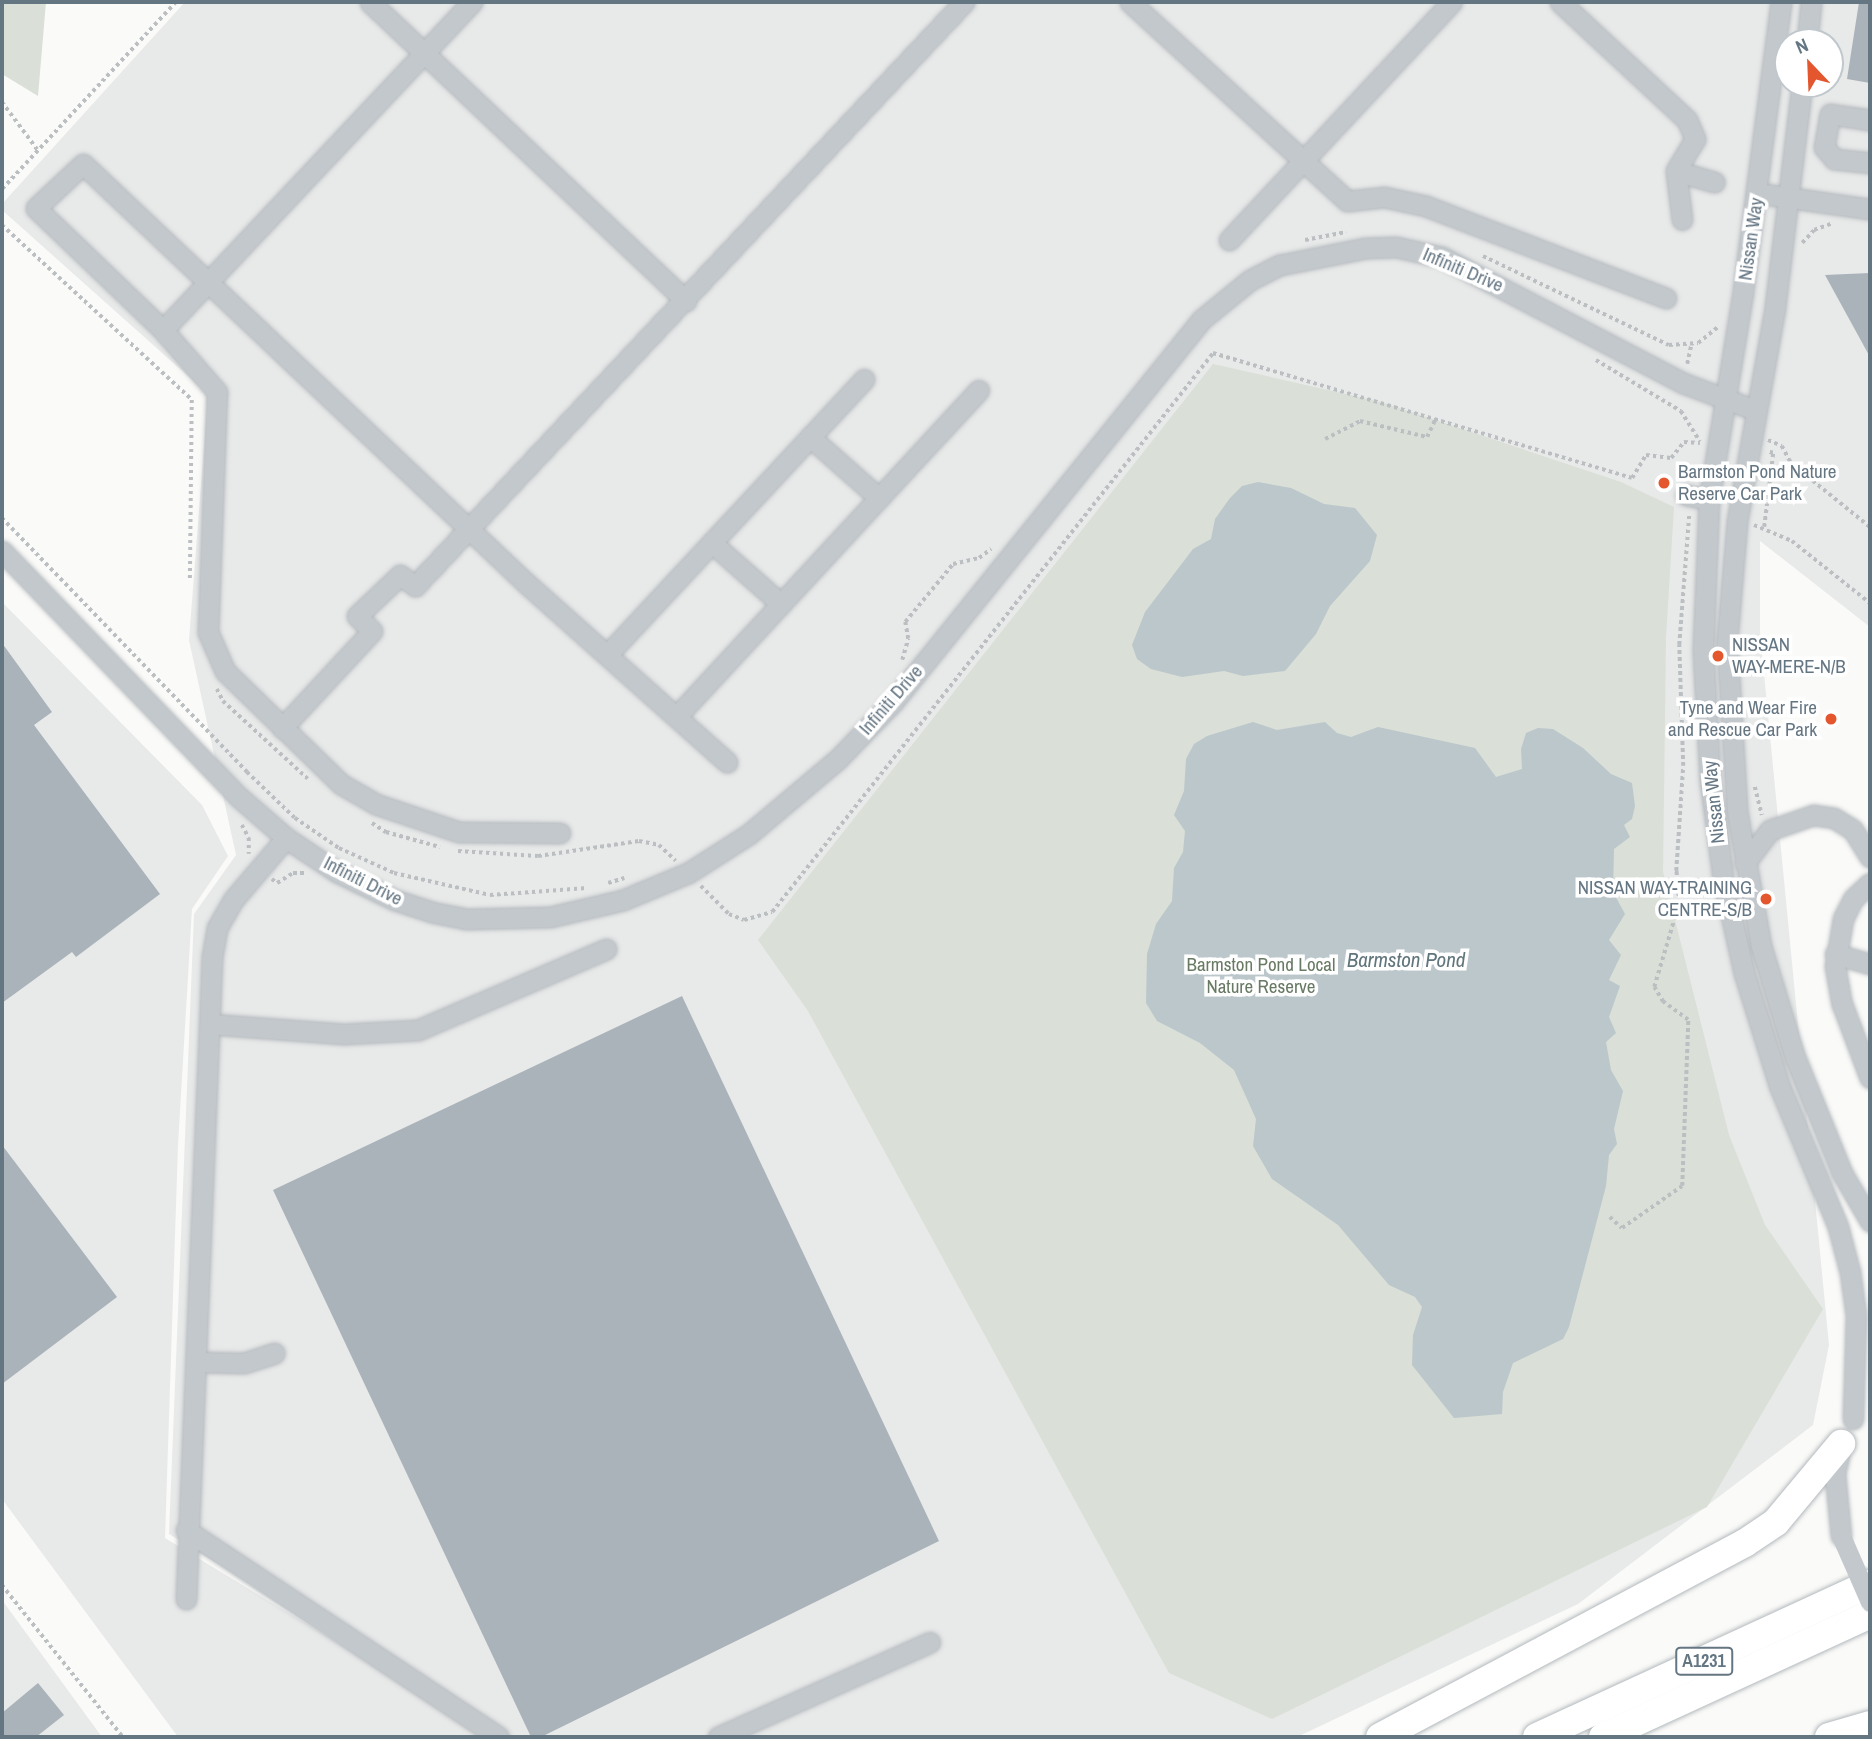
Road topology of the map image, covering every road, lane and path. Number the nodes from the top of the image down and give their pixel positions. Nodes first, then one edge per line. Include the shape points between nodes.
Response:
1 (176, 2) edge
2 (370, 2) edge
3 (472, 2) edge
4 (964, 2) edge
5 (1130, 2) edge
6 (1452, 2) edge
7 (1560, 2) edge
8 (1781, 2) edge
9 (1811, 2) edge
10 (1808, 28) edge
11 (424, 53) junction
12 (1800, 98) edge
13 (2, 102) edge
14 (1870, 120) edge
15 (37, 149) junction
16 (1303, 159) junction
17 (1870, 163) edge
18 (1676, 171) junction
19 (1714, 182) dead end
20 (2, 189) edge
21 (1757, 193) junction
22 (1790, 196) junction
23 (1870, 209) edge
24 (1682, 220) dead end
25 (1833, 225) dead end
26 (1229, 240) dead end
27 (1799, 251) dead end
28 (208, 284) junction
29 (1667, 298) dead end
30 (686, 301) junction
31 (163, 330) junction
32 (1589, 356) dead end
33 (864, 379) dead end
34 (979, 390) dead end
35 (1724, 400) junction
36 (1755, 410) junction
37 (1435, 420) dead end
38 (1765, 429) dead end
39 (810, 437) junction
40 (1325, 439) dead end
41 (1763, 439) junction
42 (1701, 451) dead end
43 (1761, 451) junction
44 (1759, 461) dead end
45 (1696, 497) junction
46 (879, 498) junction
47 (1752, 514) dead end
48 (1751, 524) junction
49 (1764, 527) junction
50 (1870, 527) edge
51 (472, 528) junction
52 (1749, 536) dead end
53 (712, 543) junction
54 (2, 551) edge
55 (1870, 603) edge
56 (781, 604) junction
57 (607, 655) junction
58 (677, 716) junction
59 (282, 728) junction
60 (727, 762) dead end
61 (1750, 777) dead end
62 (240, 821) dead end
63 (561, 833) dead end
64 (1764, 834) junction
65 (286, 838) junction
66 (1870, 857) edge
67 (1745, 863) junction
68 (260, 869) junction
69 (313, 874) dead end
70 (707, 879) dead end
71 (1870, 883) edge
72 (689, 889) dead end
73 (606, 949) dead end
74 (1835, 954) junction
75 (1870, 964) edge
76 (210, 1024) junction
77 (1870, 1078) edge
78 (1610, 1217) dead end
79 (1870, 1221) edge
80 (274, 1353) dead end
81 (196, 1362) junction
82 (1870, 1398) edge
83 (1847, 1431) junction
84 (187, 1530) junction
85 (1870, 1584) edge
86 (2, 1585) edge
87 (186, 1599) dead end
88 (1870, 1602) edge
89 (1870, 1614) edge
90 (930, 1642) dead end
91 (1870, 1726) edge
92 (123, 1737) edge
93 (499, 1737) edge
94 (718, 1737) edge
95 (1380, 1737) edge
96 (1537, 1737) edge
97 (1603, 1737) edge
98 (1829, 1737) edge

1 - 15 path
2 - 11 street
3 - 11 street
4 - 30 street
5 - 16 street
6 - 16 street
7 - 18 street via 1687,120 1695,139
8 - 21 street, Nissan Way
9 - 10 street
11 - 28 street
11 - 30 street
12 - 22 street, Nissan Way
13 - 15 path
14 - 17 street via 1830,114 1824,147 1834,159
15 - 20 path
16 - 26 street
16 - 29 street via 1347,201 1384,197 1426,206
18 - 19 street
18 - 24 street
21 - 22 street
21 - 35 street, Nissan Way
22 - 23 street
22 - 36 street, Nissan Way
25 - 27 path via 1814,230
28 - 31 street
28 - 31 street via 83,164 36,208
28 - 51 street
30 - 51 street
31 - 59 street via 217,392 208,632 225,671
32 - 42 path via 1681,411 1698,436
33 - 39 street
34 - 46 street
35 - 36 street, Infiniti Drive
35 - 45 street, Nissan Way
35 - 65 street, Infiniti Drive via 1442,257 1396,247 1307,256 1250,280 1201,320 893,702 838,760 705,863 665,884 586,911 550,917 467,919 395,900 337,872
36 - 67 street, Nissan Way via 1742,481 1727,642 1737,811
37 - 40 path via 1427,437 1360,421
38 - 41 path
39 - 46 street
39 - 53 street
41 - 43 path
41 - 50 path via 1776,442 1791,463
43 - 44 path
43 - 49 path via 1773,453
45 - 78 path via 1687,525 1679,645 1683,766 1676,871 1679,903 1654,987 1663,1002 1689,1020 1682,1186 1622,1228
45 - 83 street, Nissan Way via 1710,781 1723,879 1744,973 1779,1085 1838,1227 1850,1272 1856,1315
46 - 56 street
47 - 48 path
48 - 49 path
48 - 52 path
49 - 55 path via 1792,541
51 - 57 street
51 - 59 street via 415,586 400,575 357,617 372,631
53 - 56 street
53 - 57 street
54 - 65 street, Infiniti Drive via 240,798
56 - 58 street
57 - 58 street
58 - 60 street
59 - 63 street via 341,784 415,821 459,832
61 - 64 path, Nissan Way via 1762,801
62 - 68 path via 249,838 248,857
64 - 66 street via 1789,820 1833,818 1853,830
64 - 67 street
65 - 68 street
67 - 79 street, Nissan Way via 1761,946 1795,1058 1842,1173
68 - 69 path via 277,883 293,873
68 - 76 street via 217,928
70 - 72 path
71 - 74 street via 1843,919
73 - 76 street via 418,1030 344,1034
74 - 75 street
74 - 77 street via 1842,1004
76 - 81 street
80 - 81 street via 244,1363
81 - 84 street
82 - 83 street
83 - 88 street, Nissan Way, bridge via 1835,1474 1841,1536
83 - 95 highway via 1791,1506 1745,1543
84 - 87 street
84 - 93 street
85 - 96 highway, A1231
86 - 92 path
89 - 97 highway, A1231
90 - 94 street
91 - 98 highway

